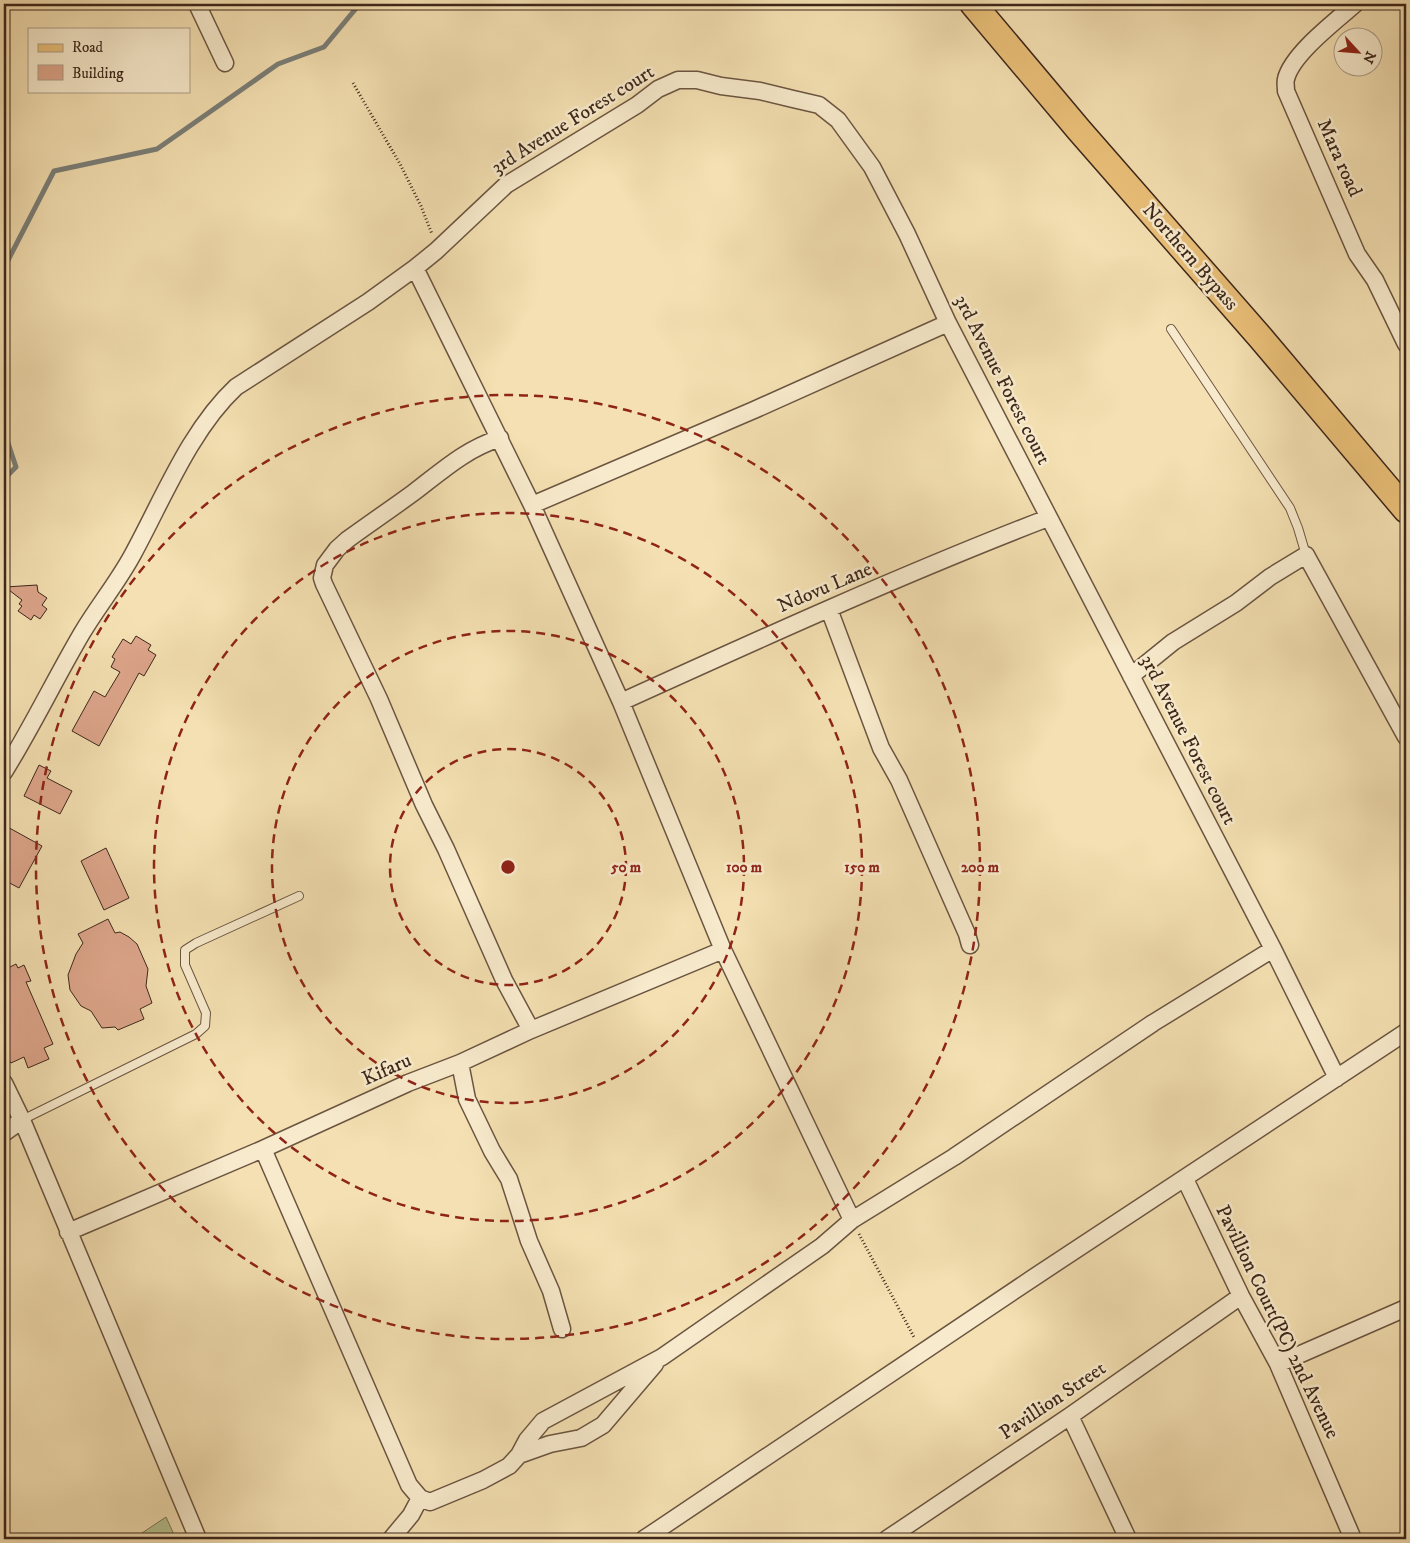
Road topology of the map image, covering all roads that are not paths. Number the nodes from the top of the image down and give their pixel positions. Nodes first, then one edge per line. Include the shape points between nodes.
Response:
1 (197, 4) edge
2 (973, 4) edge
3 (1355, 4) edge
4 (225, 62) dead end
5 (415, 268) junction
6 (948, 323) junction
7 (1171, 329) dead end
8 (1406, 344) edge
9 (500, 438) junction
10 (532, 505) junction
11 (1406, 510) edge
12 (1048, 518) junction
13 (1306, 555) junction
14 (829, 609) junction
15 (1131, 676) junction
16 (621, 702) junction
17 (1406, 737) edge
18 (4, 772) edge
19 (299, 896) dead end
20 (970, 945) dead end
21 (1273, 949) junction
22 (724, 950) junction
23 (531, 1030) junction
24 (1406, 1032) edge
25 (460, 1063) junction
26 (1337, 1078) junction
27 (4, 1083) edge
28 (22, 1120) junction
29 (4, 1133) edge
30 (263, 1149) junction
31 (1185, 1179) junction
32 (852, 1220) junction
33 (68, 1232) junction
34 (1241, 1296) junction
35 (1406, 1308) edge
36 (562, 1329) dead end
37 (662, 1357) junction
38 (1278, 1364) junction
39 (1070, 1416) junction
40 (519, 1454) junction
41 (420, 1498) junction
42 (895, 1537) edge
43 (198, 1539) edge
44 (391, 1539) edge
45 (644, 1539) edge
46 (1128, 1539) edge
47 (1353, 1539) edge

1 - 4 street
2 - 11 main road, Northern Bypass
3 - 8 street, Mara road via 1295,61 1286,80 1286,91 1357,254 1375,280
5 - 6 street, 3rd Avenue Forest court via 506,186 658,89 678,80 698,80 819,105 838,120 872,167
5 - 9 street
5 - 18 street, 3rd Avenue Forest court via 250,377 222,400 182,460 132,557 83,632
6 - 10 street
6 - 12 street, 3rd Avenue Forest court
7 - 13 lane via 1290,508
9 - 10 street
9 - 23 street via 453,461 347,540 325,566 322,578 504,980
10 - 16 street
12 - 14 street, Ndovu Lane
12 - 15 street, 3rd Avenue Forest court
13 - 15 street via 1173,642
13 - 17 street
14 - 16 street, Ndovu Lane
14 - 20 street via 881,748 899,780
15 - 21 street, 3rd Avenue Forest court
16 - 22 street
19 - 28 lane via 185,950 185,965 206,1013 205,1026 196,1034
21 - 26 street, 3rd Avenue Forest court
21 - 32 street via 1153,1023 954,1157
22 - 23 street, Kifaru
22 - 32 street
23 - 25 street, Kifaru
24 - 26 street
25 - 30 street, Kifaru
25 - 36 street via 467,1099 509,1179
26 - 31 street
27 - 28 street
28 - 29 street
28 - 33 street
30 - 33 street, Kifaru
30 - 41 street via 409,1485
31 - 34 street, Pavillion Court(PC) 2nd Avenue
31 - 45 street
32 - 37 street via 822,1246
33 - 43 street
34 - 38 street, Pavillion Court(PC) 2nd Avenue
34 - 39 street, Pavillion Street
35 - 38 street
37 - 40 street via 543,1421
37 - 40 street via 603,1425 581,1438
38 - 47 street, Pavillion Court(PC) 2nd Avenue
39 - 42 street, Pavillion Street
39 - 46 street
40 - 41 street via 509,1466 483,1480 430,1502
41 - 44 street

